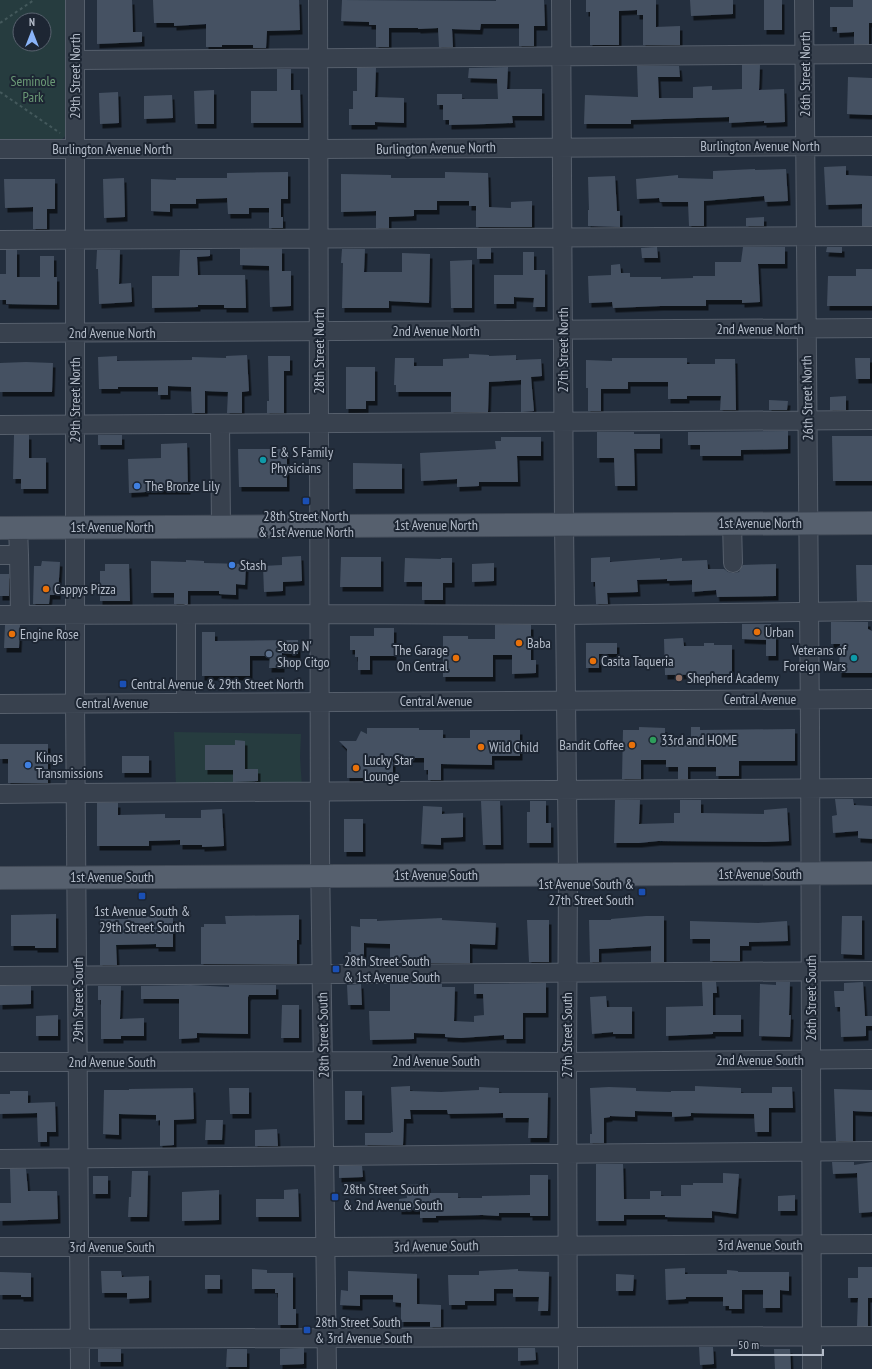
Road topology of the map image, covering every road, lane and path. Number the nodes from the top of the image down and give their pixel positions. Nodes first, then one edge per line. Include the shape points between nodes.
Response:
1 (34, 0) edge
2 (75, 0) edge
3 (318, 0) edge
4 (561, 0) edge
5 (804, 0) edge
6 (0, 23) edge
7 (872, 54) edge
8 (804, 55) junction
9 (562, 56) junction
10 (318, 58) junction
11 (75, 60) junction
12 (0, 92) edge
13 (60, 126) dead end
14 (60, 134) junction
15 (58, 136) dead end
16 (805, 146) junction
17 (872, 146) edge
18 (562, 147) junction
19 (75, 148) junction
20 (0, 149) edge
21 (319, 149) junction
22 (872, 236) edge
23 (805, 237) junction
24 (562, 238) junction
25 (318, 239) junction
26 (0, 240) edge
27 (75, 240) junction
28 (872, 328) edge
29 (806, 329) junction
30 (563, 330) junction
31 (319, 331) junction
32 (0, 333) edge
33 (75, 333) junction
34 (872, 420) edge
35 (807, 421) junction
36 (564, 422) junction
37 (75, 424) junction
38 (220, 424) junction
39 (319, 424) junction
40 (0, 425) edge
41 (732, 523) junction
42 (809, 523) junction
43 (872, 523) edge
44 (564, 524) junction
45 (221, 526) junction
46 (319, 526) junction
47 (75, 527) junction
48 (9, 528) edge
49 (0, 555) edge
50 (19, 555) junction
51 (733, 563) dead end
52 (872, 611) edge
53 (809, 612) junction
54 (186, 614) junction
55 (320, 614) junction
56 (0, 615) edge
57 (20, 615) junction
58 (75, 615) junction
59 (566, 615) junction
60 (810, 699) junction
61 (872, 699) edge
62 (567, 700) junction
63 (320, 702) junction
64 (76, 703) junction
65 (186, 703) junction
66 (0, 704) edge
67 (810, 788) junction
68 (872, 788) edge
69 (568, 790) junction
70 (320, 792) junction
71 (76, 793) junction
72 (0, 794) edge
73 (810, 873) junction
74 (872, 873) edge
75 (568, 875) junction
76 (321, 876) junction
77 (77, 877) junction
78 (0, 878) edge
79 (872, 971) edge
80 (811, 972) junction
81 (567, 973) junction
82 (322, 974) junction
83 (0, 976) edge
84 (78, 976) junction
85 (872, 1059) edge
86 (811, 1060) junction
87 (324, 1061) junction
88 (0, 1062) edge
89 (78, 1062) junction
90 (566, 1062) junction
91 (812, 1152) junction
92 (872, 1152) edge
93 (567, 1154) junction
94 (325, 1156) junction
95 (0, 1159) edge
96 (79, 1159) junction
97 (872, 1244) edge
98 (567, 1245) junction
99 (812, 1245) junction
100 (0, 1247) edge
101 (79, 1247) junction
102 (326, 1247) junction
103 (812, 1336) junction
104 (872, 1336) edge
105 (568, 1337) junction
106 (327, 1338) junction
107 (0, 1339) edge
108 (80, 1339) junction
109 (80, 1369) edge
110 (327, 1369) edge
111 (568, 1369) edge
112 (812, 1369) edge

1 - 6 path
2 - 11 street, 29th Street North
3 - 10 street, 28th Street North
4 - 9 street, 27th Street North
5 - 8 street, 26th Street North
7 - 8 street
8 - 9 street
8 - 16 street, 26th Street North
9 - 10 street
9 - 18 street, 27th Street North
10 - 11 street
10 - 21 street, 28th Street North
11 - 19 street, 29th Street North
12 - 14 path
13 - 14 path
14 - 15 path
16 - 17 street, Burlington Avenue North
16 - 18 street, Burlington Avenue North
16 - 23 street, 26th Street North
18 - 21 street, Burlington Avenue North
18 - 24 street, 27th Street North
19 - 20 street, Burlington Avenue North
19 - 21 street, Burlington Avenue North
19 - 27 street, 29th Street North
21 - 25 street, 28th Street North
22 - 23 street
23 - 24 street
23 - 29 street, 26th Street North
24 - 25 street
24 - 30 street, 27th Street North
25 - 27 street
25 - 31 street, 28th Street North
26 - 27 street
27 - 33 street, 29th Street North
28 - 29 street, 2nd Avenue North
29 - 30 street, 2nd Avenue North
29 - 35 street, 26th Street North
30 - 31 street, 2nd Avenue North
30 - 36 street, 27th Street North
31 - 33 street, 2nd Avenue North
31 - 39 street, 28th Street North
32 - 33 street, 2nd Avenue North
33 - 37 street, 29th Street North
34 - 35 street
35 - 36 street
35 - 42 street, 26th Street North
36 - 39 street
36 - 44 street, 27th Street North
37 - 38 street
37 - 40 street
37 - 47 street, 29th Street North
38 - 39 street
38 - 45 street
39 - 46 street, 28th Street North
41 - 42 main road, 1st Avenue North
41 - 44 main road, 1st Avenue North
41 - 51 street
42 - 43 main road, 1st Avenue North
42 - 53 street, 26th Street North
44 - 46 main road, 1st Avenue North
44 - 59 street, 27th Street North
45 - 46 main road, 1st Avenue North
45 - 47 main road, 1st Avenue North
46 - 55 street, 28th Street North
47 - 48 main road, 1st Avenue North
47 - 58 street, 29th Street North
48 - 50 street
49 - 50 street
50 - 57 street
52 - 53 street
53 - 59 street
53 - 60 street, 26th Street North
54 - 55 street
54 - 58 street
54 - 65 street
55 - 59 street
55 - 63 street, 28th Street North
56 - 57 street
57 - 58 street
58 - 64 street, 29th Street North
59 - 62 street, 27th Street North
60 - 61 street, Central Avenue
60 - 62 street, Central Avenue
60 - 67 street, 26th Street South
62 - 63 street, Central Avenue
62 - 69 street, 27th Street South
63 - 65 street, Central Avenue
63 - 70 street, 28th Street South
64 - 65 street, Central Avenue
64 - 66 street, Central Avenue
64 - 71 street, 29th Street South
67 - 68 street
67 - 69 street
67 - 73 street, 26th Street South
69 - 70 street
69 - 75 street, 27th Street South
70 - 71 street
70 - 76 street, 28th Street South
71 - 72 street
71 - 77 street, 29th Street South
73 - 74 main road, 1st Avenue South
73 - 75 main road, 1st Avenue South
73 - 80 street, 26th Street South
75 - 76 main road, 1st Avenue South
75 - 81 street, 27th Street South
76 - 77 main road, 1st Avenue South
76 - 82 street, 28th Street South
77 - 78 main road, 1st Avenue South
77 - 84 street, 29th Street South
79 - 80 street
80 - 81 street
80 - 86 street, 26th Street South
81 - 82 street
81 - 90 street, 27th Street South
82 - 84 street
82 - 87 street, 28th Street South
83 - 84 street
84 - 89 street, 29th Street South
85 - 86 street, 2nd Avenue South
86 - 90 street, 2nd Avenue South
86 - 91 street, 26th Street South
87 - 89 street, 2nd Avenue South
87 - 90 street, 2nd Avenue South
87 - 94 street, 28th Street South
88 - 89 street, 2nd Avenue South
89 - 96 street, 29th Street South
90 - 93 street, 27th Street South
91 - 92 street
91 - 93 street
91 - 99 street, 26th Street South
93 - 94 street
93 - 98 street, 27th Street South
94 - 96 street
94 - 102 street, 28th Street South
95 - 96 street
96 - 101 street, 29th Street South
97 - 99 street, 3rd Avenue South
98 - 99 street, 3rd Avenue South
98 - 102 street, 3rd Avenue South
98 - 105 street, 27th Street South
99 - 103 street, 26th Street South
100 - 101 street, 3rd Avenue South
101 - 102 street, 3rd Avenue South
101 - 108 street, 29th Street South
102 - 106 street, 28th Street South
103 - 104 street
103 - 105 street
103 - 112 street, 26th Street South
105 - 106 street
105 - 111 street, 27th Street South
106 - 108 street
106 - 110 street, 28th Street South
107 - 108 street
108 - 109 street, 29th Street South

